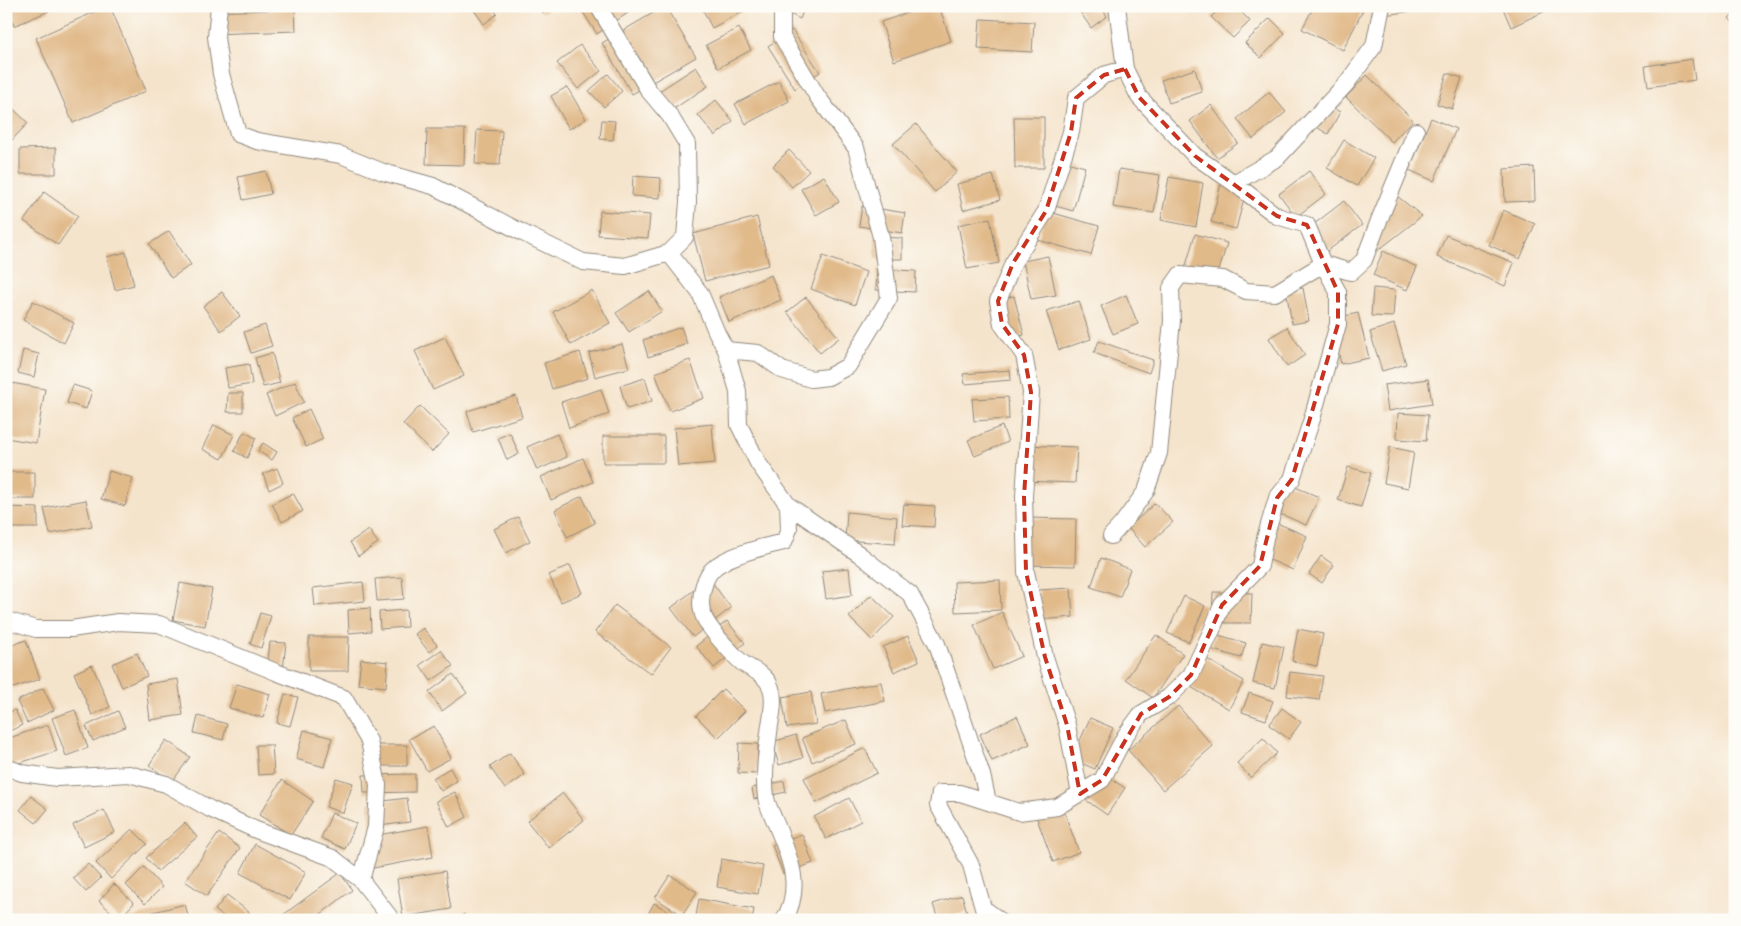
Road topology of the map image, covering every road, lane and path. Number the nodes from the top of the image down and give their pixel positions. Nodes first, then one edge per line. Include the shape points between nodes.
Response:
1 (219, 6) edge
2 (598, 6) edge
3 (782, 6) edge
4 (1117, 6) edge
5 (1382, 6) edge
6 (1125, 69) junction
7 (1416, 131) dead end
8 (1234, 184) junction
9 (669, 253) junction
10 (1323, 264) junction
11 (726, 350) junction
12 (788, 505) junction
13 (1111, 536) dead end
14 (6, 620) edge
15 (6, 767) edge
16 (1080, 794) junction
17 (988, 802) junction
18 (361, 880) junction
19 (392, 920) edge
20 (784, 920) edge
21 (999, 920) edge

1 - 9 street via 216,37 221,74 238,134 256,141 341,155 382,172 432,186 583,262 626,266
2 - 9 street via 649,91 687,144 686,237
3 - 11 street via 782,37 817,96 856,148 881,237 889,298 848,366 828,378 811,378 782,370 758,353
4 - 6 street
5 - 8 street via 1374,46 1346,84 1277,158
6 - 8 street via 1139,97 1196,156
6 - 16 street via 1104,75 1076,98 1070,132 1046,211 1013,263 998,301 1002,324 1024,355 1031,392 1024,496 1026,572 1045,657 1067,725
7 - 10 street via 1364,260 1351,272
8 - 10 street via 1277,216 1307,225
9 - 11 street via 700,293
10 - 13 street via 1275,293 1246,291 1223,279 1180,275 1171,288 1172,321 1160,453 1146,491
10 - 16 street via 1338,292 1338,324 1292,479 1277,498 1260,566 1222,605 1191,675 1169,697 1142,714 1125,736 1102,780
11 - 12 street via 738,391 739,425 758,463
12 - 17 street via 910,594 937,644 982,774
12 - 20 street via 789,529 784,542 725,561 712,569 702,596 706,622 739,661 766,678 772,689 765,781 767,800 794,875 793,898
14 - 18 street via 36,629 71,629 118,622 159,624 344,698 370,741 378,784 376,827
15 - 18 street via 56,778 129,774 166,784 241,823 333,858
16 - 17 street via 1057,808 1019,812
17 - 21 street via 960,792 940,793 938,805 971,865 984,908
18 - 19 street

